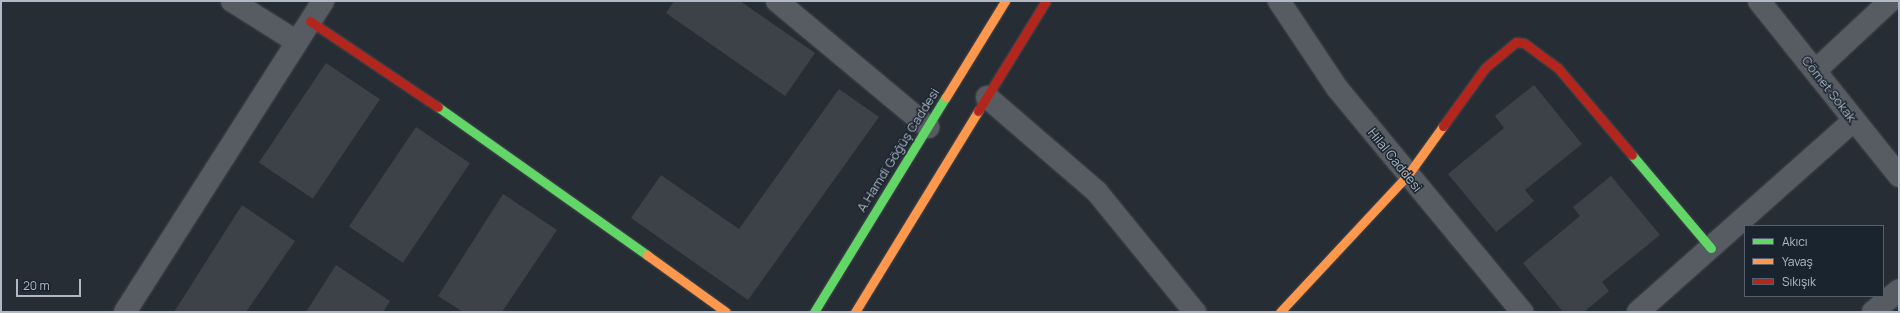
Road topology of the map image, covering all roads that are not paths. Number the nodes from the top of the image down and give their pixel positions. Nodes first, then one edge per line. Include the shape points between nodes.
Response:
1 (232, 1) edge
2 (323, 1) edge
3 (776, 1) edge
4 (1005, 1) edge
5 (1046, 1) edge
6 (1279, 1) edge
7 (1759, 1) edge
8 (1890, 1) edge
9 (310, 21) junction
10 (297, 42) junction
11 (1815, 72) junction
12 (987, 96) junction
13 (1854, 120) junction
14 (928, 127) junction
15 (1407, 176) junction
16 (1899, 176) edge
17 (1710, 248) junction
18 (1899, 290) edge
19 (124, 312) edge
20 (726, 312) edge
21 (814, 312) edge
22 (855, 312) edge
23 (1195, 312) edge
24 (1280, 312) edge
25 (1522, 312) edge
26 (1638, 312) edge
27 (1873, 312) edge

1 - 10 street
2 - 9 street
3 - 14 street
4 - 14 street, A.Hamdi Göğüş Caddesi
5 - 12 street
6 - 15 street, Hilal Caddesi via 1337,88
7 - 11 street, Cömet Sokak
8 - 11 street
9 - 10 street
9 - 20 street via 509,155
10 - 19 street
11 - 13 street, Cömet Sokak
12 - 22 street
12 - 23 street via 1097,192
13 - 16 street, Cömet Sokak
13 - 17 street
14 - 21 street, A.Hamdi Göğüş Caddesi
15 - 17 street via 1485,68 1510,46 1524,43 1558,68
15 - 24 street
15 - 25 street, Hilal Caddesi
17 - 26 street
18 - 27 street

